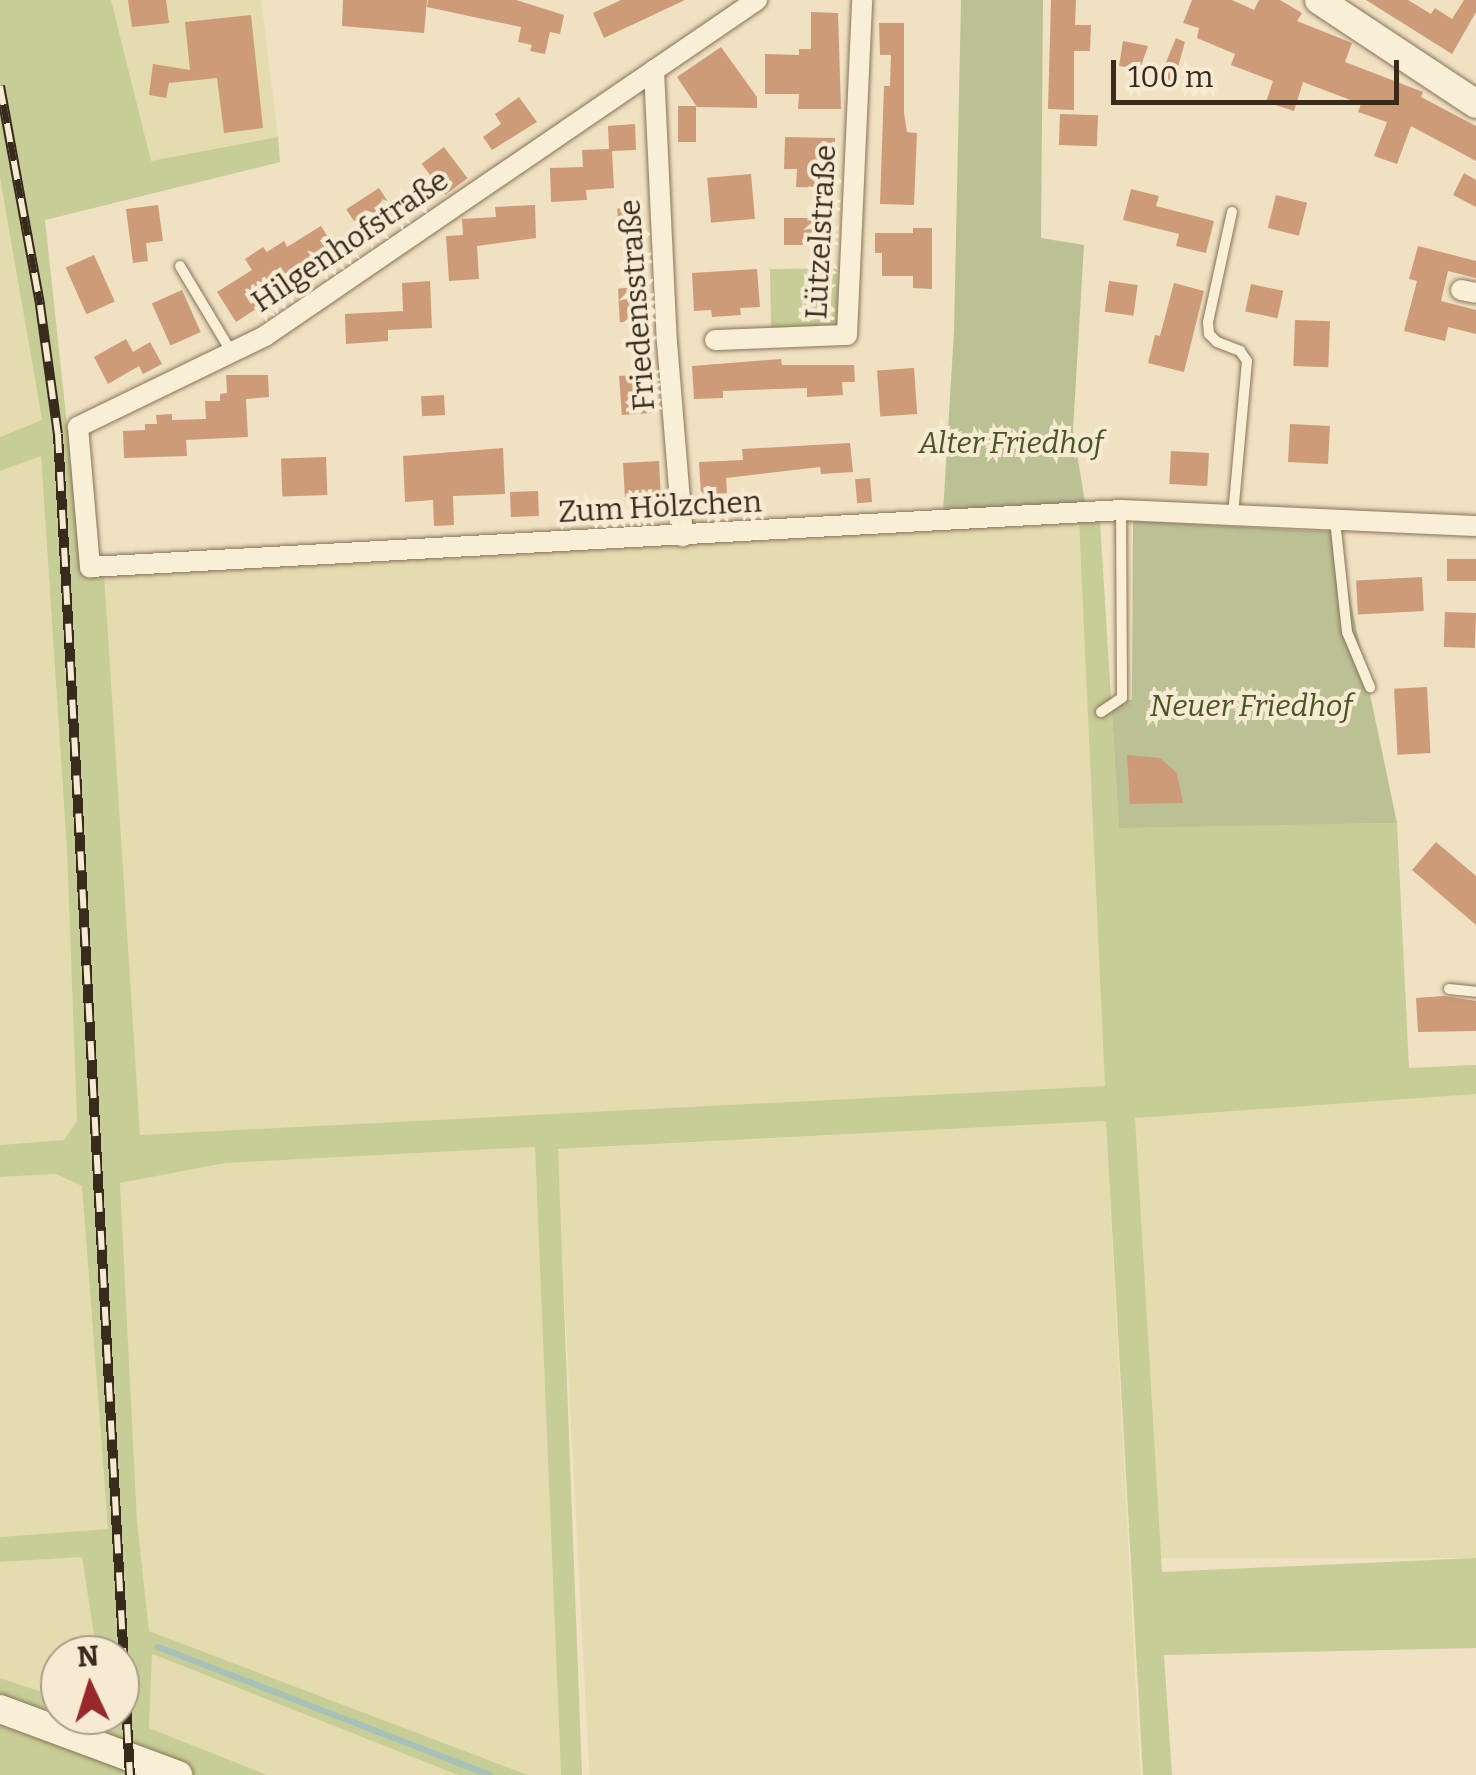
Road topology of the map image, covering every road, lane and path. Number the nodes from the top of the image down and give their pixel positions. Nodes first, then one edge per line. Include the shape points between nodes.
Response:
1 (758, 0) edge
2 (862, 0) edge
3 (1319, 0) edge
4 (654, 70) junction
5 (1476, 104) edge
6 (1232, 212) dead end
7 (180, 266) dead end
8 (715, 340) dead end
9 (232, 353) junction
10 (1120, 510) junction
11 (1233, 515) junction
12 (1334, 520) junction
13 (1476, 526) edge
14 (683, 536) junction
15 (90, 567) joint
16 (1370, 687) dead end
17 (1101, 712) dead end
18 (1449, 989) dead end
19 (1476, 992) edge
20 (0, 1710) edge
21 (178, 1775) edge

1 - 4 street, Hilgenhofstraße
2 - 8 street, Lützelstraße via 848,335
3 - 5 street
4 - 9 street, Hilgenhofstraße
4 - 14 street, Friedensstraße
6 - 11 lane via 1208,322 1216,342 1247,361
7 - 9 lane
9 - 15 street, Hilgenhofstraße via 78,427
10 - 11 street, Zum Hölzchen
10 - 14 street, Zum Hölzchen
10 - 17 lane via 1122,698
11 - 12 street, Zum Hölzchen
12 - 13 street, Zum Hölzchen
12 - 16 lane via 1347,632
14 - 15 street, Zum Hölzchen
18 - 19 lane
20 - 21 street

